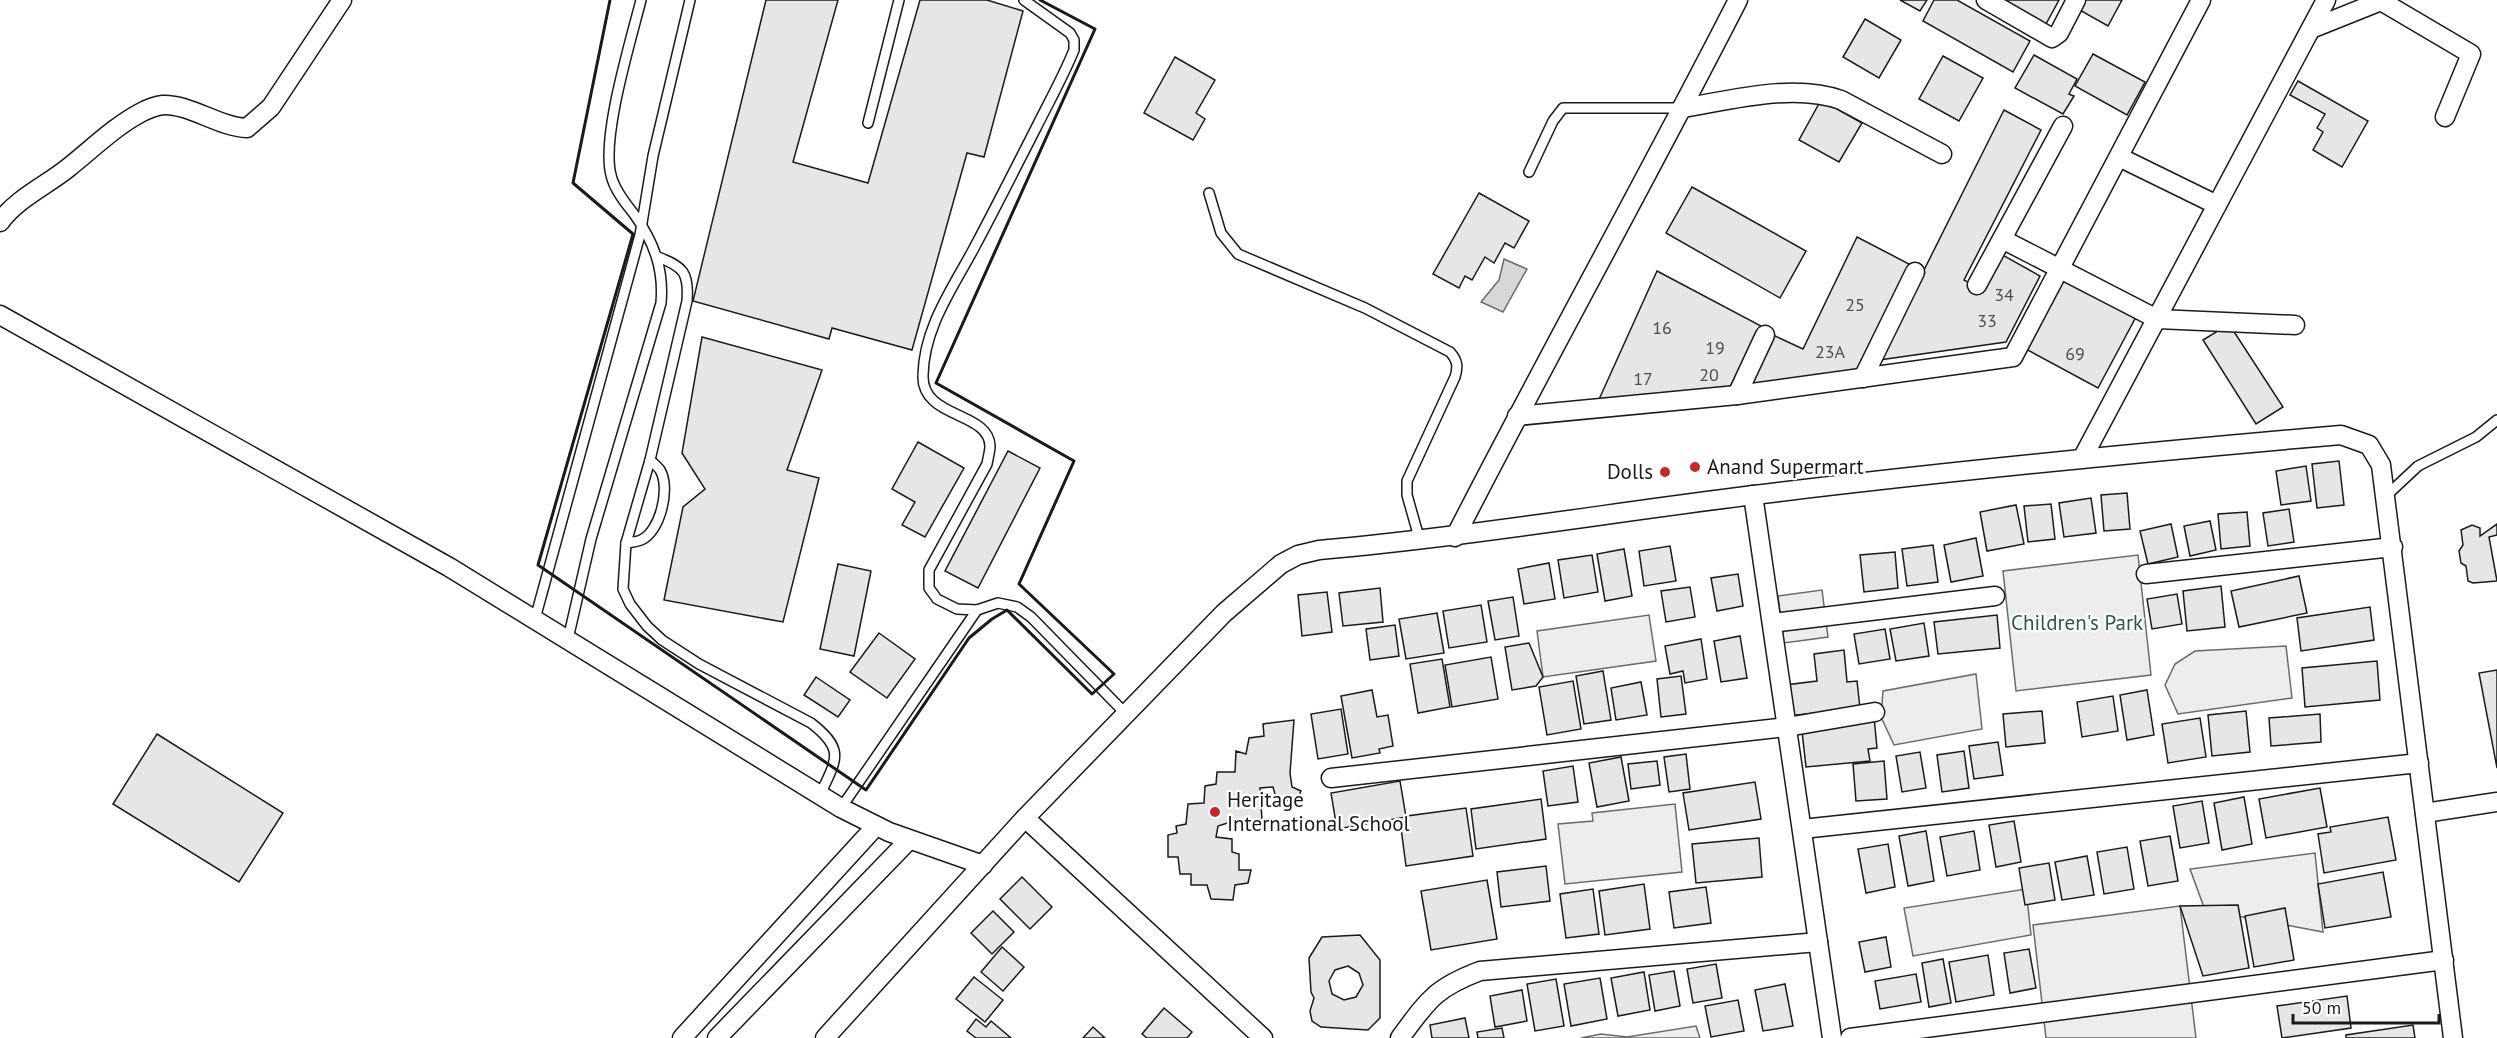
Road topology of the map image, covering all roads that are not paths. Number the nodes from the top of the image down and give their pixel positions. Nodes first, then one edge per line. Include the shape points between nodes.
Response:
1 (342, 0) edge
2 (641, 0) edge
3 (690, 0) edge
4 (899, 0) edge
5 (1024, 0) edge
6 (1738, 0) edge
7 (1986, 0) edge
8 (2076, 0) edge
9 (2201, 0) edge
10 (2326, 0) edge
11 (2311, 29) junction
12 (1683, 108) junction
13 (2445, 117) dead end
14 (868, 123) dead end
15 (2063, 126) dead end
16 (1942, 154) dead end
17 (2119, 157) junction
18 (1529, 172) dead end
19 (1209, 193) dead end
20 (2217, 206) junction
21 (0, 222) edge
22 (642, 225) junction
23 (2002, 239) junction
24 (658, 257) junction
25 (2061, 269) junction
26 (1915, 272) dead end
27 (1977, 285) dead end
28 (0, 315) edge
29 (2157, 319) junction
30 (2295, 325) dead end
31 (1765, 335) dead end
32 (1863, 378) junction
33 (1737, 395) junction
34 (1517, 416) junction
35 (2497, 420) edge
36 (2083, 457) junction
37 (650, 460) junction
38 (1753, 495) junction
39 (2386, 496) junction
40 (1455, 537) junction
41 (1419, 541) junction
42 (626, 543) junction
43 (2393, 547) junction
44 (2146, 574) dead end
45 (1995, 596) dead end
46 (977, 610) junction
47 (535, 619) junction
48 (1772, 623) junction
49 (568, 639) junction
50 (1875, 712) dead end
51 (1126, 714) junction
52 (1787, 727) junction
53 (2419, 763) junction
54 (1331, 778) dead end
55 (820, 795) junction
56 (2497, 802) edge
57 (840, 808) junction
58 (2426, 813) junction
59 (1025, 818) junction
60 (876, 826) junction
61 (1802, 829) junction
62 (909, 840) junction
63 (983, 865) junction
64 (1818, 942) junction
65 (2444, 960) junction
66 (1257, 1036) edge
67 (682, 1038) edge
68 (717, 1038) edge
69 (825, 1038) edge
70 (1400, 1038) edge
71 (1832, 1038) edge
72 (1850, 1038) edge
73 (2453, 1038) edge

1 - 21 street via 271,107 247,128 165,105 152,108 110,134
2 - 22 lane via 618,94 609,156 610,175
3 - 22 lane via 653,156
4 - 14 lane
5 - 46 lane via 1070,33 1074,50 941,305 929,337 922,378 927,394 936,404 985,432 990,444 987,464 929,570 929,588 937,599 957,609
6 - 12 street
7 - 8 street via 2052,38 2059,33
9 - 17 street
10 - 11 street
11 - 13 street via 2381,1 2471,54
11 - 20 street
12 - 16 street via 1739,98 1826,95
12 - 18 lane via 1563,108
12 - 34 street
15 - 23 street
17 - 20 street
17 - 25 street
19 - 41 lane via 1221,233 1238,254 1365,308 1450,352 1455,359 1455,377 1407,481
20 - 29 street
22 - 24 lane
22 - 47 lane
23 - 25 street
23 - 27 street
24 - 37 lane via 682,270 689,282
24 - 49 lane via 661,303 591,539
25 - 29 street
25 - 32 street via 2013,357
26 - 32 street
28 - 47 street
29 - 30 street
29 - 36 street
31 - 33 street
32 - 33 street
33 - 34 street
34 - 40 street
35 - 39 lane via 2476,437 2418,466
36 - 38 street
36 - 39 street via 2341,435 2369,445 2375,453
37 - 42 lane
37 - 42 lane via 660,470 665,500 642,540
38 - 40 street
38 - 48 street
39 - 43 street
40 - 41 street
41 - 51 street via 1319,550 1281,564 1224,613
42 - 55 lane via 623,589 647,626 699,664 811,723 828,736 835,750 835,764
43 - 44 street
43 - 53 street
45 - 48 street
46 - 51 lane via 998,603 1017,607 1031,616
46 - 57 lane
47 - 49 street
48 - 52 street
49 - 55 street
50 - 52 street
51 - 59 street
52 - 54 street
52 - 61 street
53 - 58 street
53 - 61 street
55 - 57 street
56 - 58 street
57 - 60 street
58 - 65 street
59 - 63 street
59 - 66 street
60 - 62 street
60 - 67 street
61 - 64 street
62 - 63 street
62 - 68 street
63 - 69 street
64 - 70 street via 1480,971 1442,988 1427,1001
64 - 71 street
65 - 72 street
65 - 73 street

